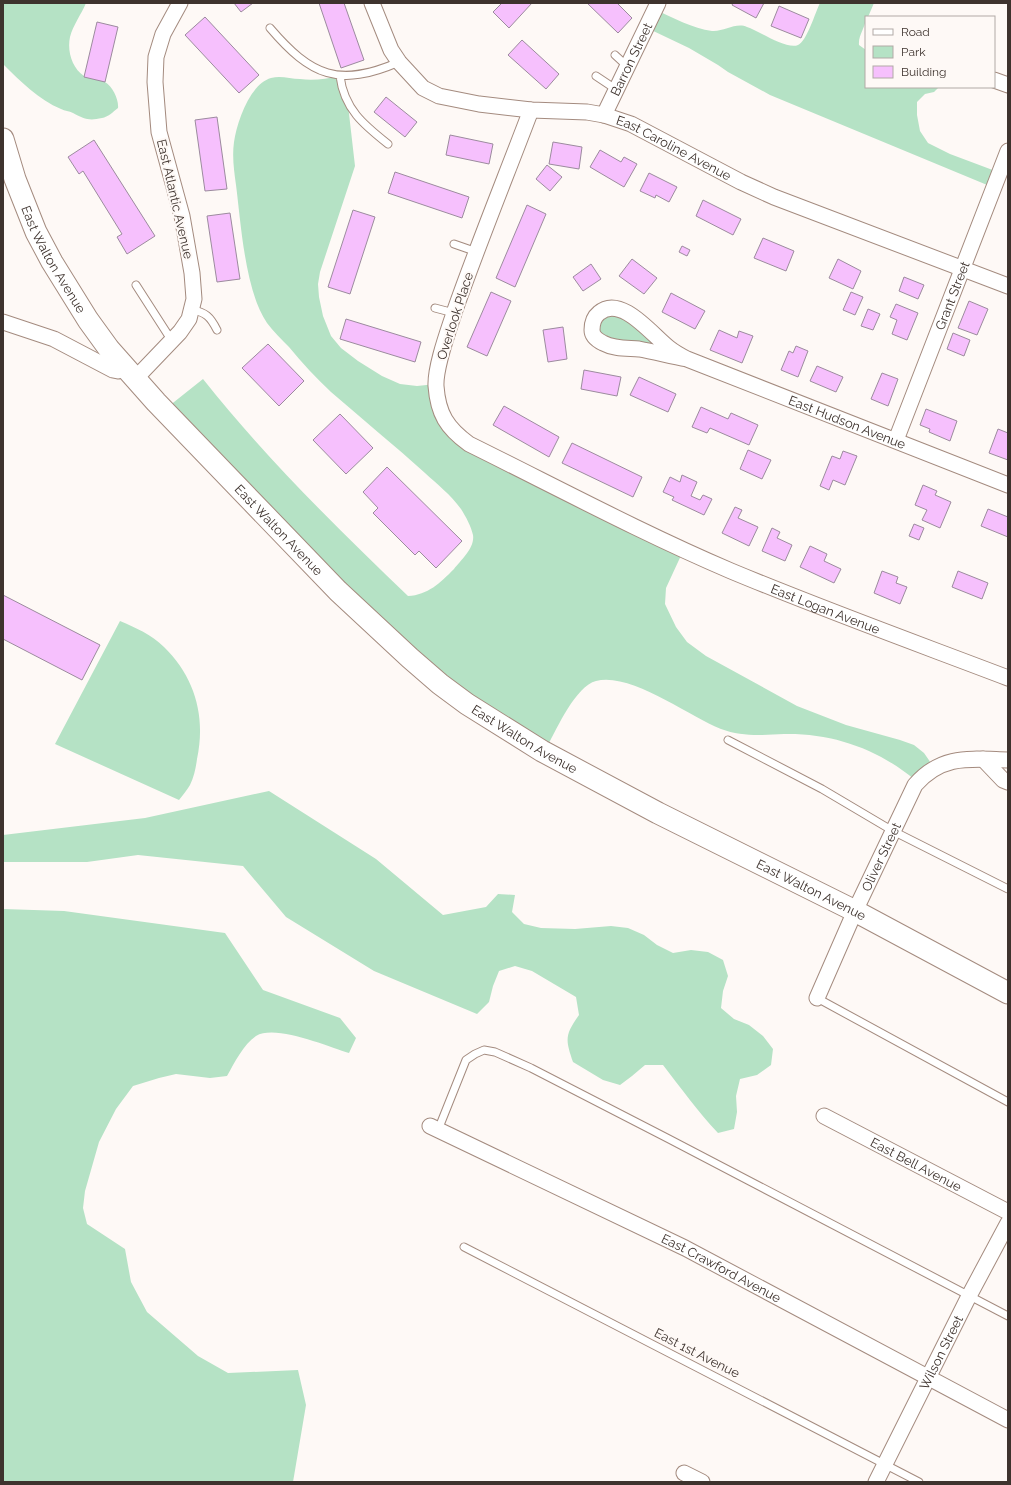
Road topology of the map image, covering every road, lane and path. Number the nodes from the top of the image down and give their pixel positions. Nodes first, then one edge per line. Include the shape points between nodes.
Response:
1 (180, 3) edge
2 (372, 3) edge
3 (658, 3) edge
4 (270, 28) dead end
5 (615, 55) dead end
6 (399, 62) junction
7 (628, 67) junction
8 (340, 76) junction
9 (596, 76) dead end
10 (995, 80) edge
11 (1008, 85) edge
12 (617, 90) junction
13 (531, 110) junction
14 (604, 115) junction
15 (3, 139) edge
16 (388, 144) dead end
17 (1008, 151) edge
18 (454, 244) dead end
19 (477, 252) junction
20 (962, 269) junction
21 (136, 285) dead end
22 (1008, 286) edge
23 (435, 308) dead end
24 (191, 309) junction
25 (454, 313) junction
26 (3, 322) edge
27 (217, 330) dead end
28 (172, 341) junction
29 (687, 359) junction
30 (130, 373) junction
31 (896, 440) junction
32 (1008, 485) edge
33 (646, 532) joint
34 (1008, 678) edge
35 (728, 740) dead end
36 (983, 760) junction
37 (1008, 760) edge
38 (1008, 782) edge
39 (893, 831) junction
40 (1008, 889) edge
41 (855, 911) junction
42 (1008, 993) edge
43 (817, 998) joint
44 (1008, 1102) edge
45 (824, 1116) dead end
46 (434, 1128) joint
47 (1008, 1212) edge
48 (1008, 1223) edge
49 (464, 1247) dead end
50 (969, 1296) junction
51 (1008, 1316) edge
52 (928, 1379) junction
53 (1008, 1420) edge
54 (886, 1464) junction
55 (684, 1472) dead end
56 (702, 1482) edge
57 (876, 1482) edge
58 (919, 1482) edge

1 - 24 street, East Atlantic Avenue via 163,34 156,57 155,82 159,132 182,216 192,272 194,299
2 - 6 street, East Caroline Avenue via 391,50
3 - 7 street, Barron Street
4 - 8 lane via 303,61 327,73
5 - 7 lane
6 - 8 lane via 373,72
6 - 13 street, East Caroline Avenue via 423,88 439,96
7 - 12 street, Barron Street
8 - 16 lane via 348,105 369,129
9 - 12 lane
10 - 11 street
12 - 14 street, Barron Street
13 - 14 street, East Caroline Avenue
13 - 19 street, Overlook Place
14 - 20 street, East Caroline Avenue via 631,124 774,197
15 - 30 main road, East Walton Avenue via 15,179 36,232 52,262 88,320
17 - 20 street, Grant Street
18 - 19 lane
19 - 25 street, Overlook Place
20 - 22 street, East Caroline Avenue
20 - 31 street, Grant Street
21 - 28 lane
23 - 25 lane
24 - 27 lane via 208,316
24 - 28 street, East Atlantic Avenue via 189,319
25 - 33 street, Overlook Place via 445,340 436,384 438,401 448,425 470,444
26 - 30 street via 54,339 113,370
28 - 30 street, East Atlantic Avenue
29 - 29 street, East Hudson Avenue via 670,350 623,309 603,309 592,324 595,338 604,344
29 - 31 street, East Hudson Avenue
30 - 41 main road, East Walton Avenue via 338,591 440,684 542,751 658,813
31 - 32 street, East Hudson Avenue
33 - 34 street, East Logan Avenue via 792,596
35 - 39 lane via 822,789
36 - 37 street, Oliver Street
36 - 38 street
36 - 39 street, Oliver Street via 950,761 924,775 915,786
39 - 40 lane
39 - 41 street, Oliver Street
41 - 42 main road, East Walton Avenue
41 - 43 street, Oliver Street
43 - 44 lane
45 - 47 street, East Bell Avenue
46 - 50 lane via 466,1060 484,1050 495,1052 669,1139
46 - 52 street, East Crawford Avenue via 685,1248
48 - 50 street, Wilson Street
49 - 54 lane, East 1st Avenue
50 - 51 lane
50 - 52 street, Wilson Street
52 - 53 street, East Crawford Avenue
52 - 54 street, Wilson Street
54 - 57 street, Wilson Street
54 - 58 lane, East 1st Avenue
55 - 56 street

